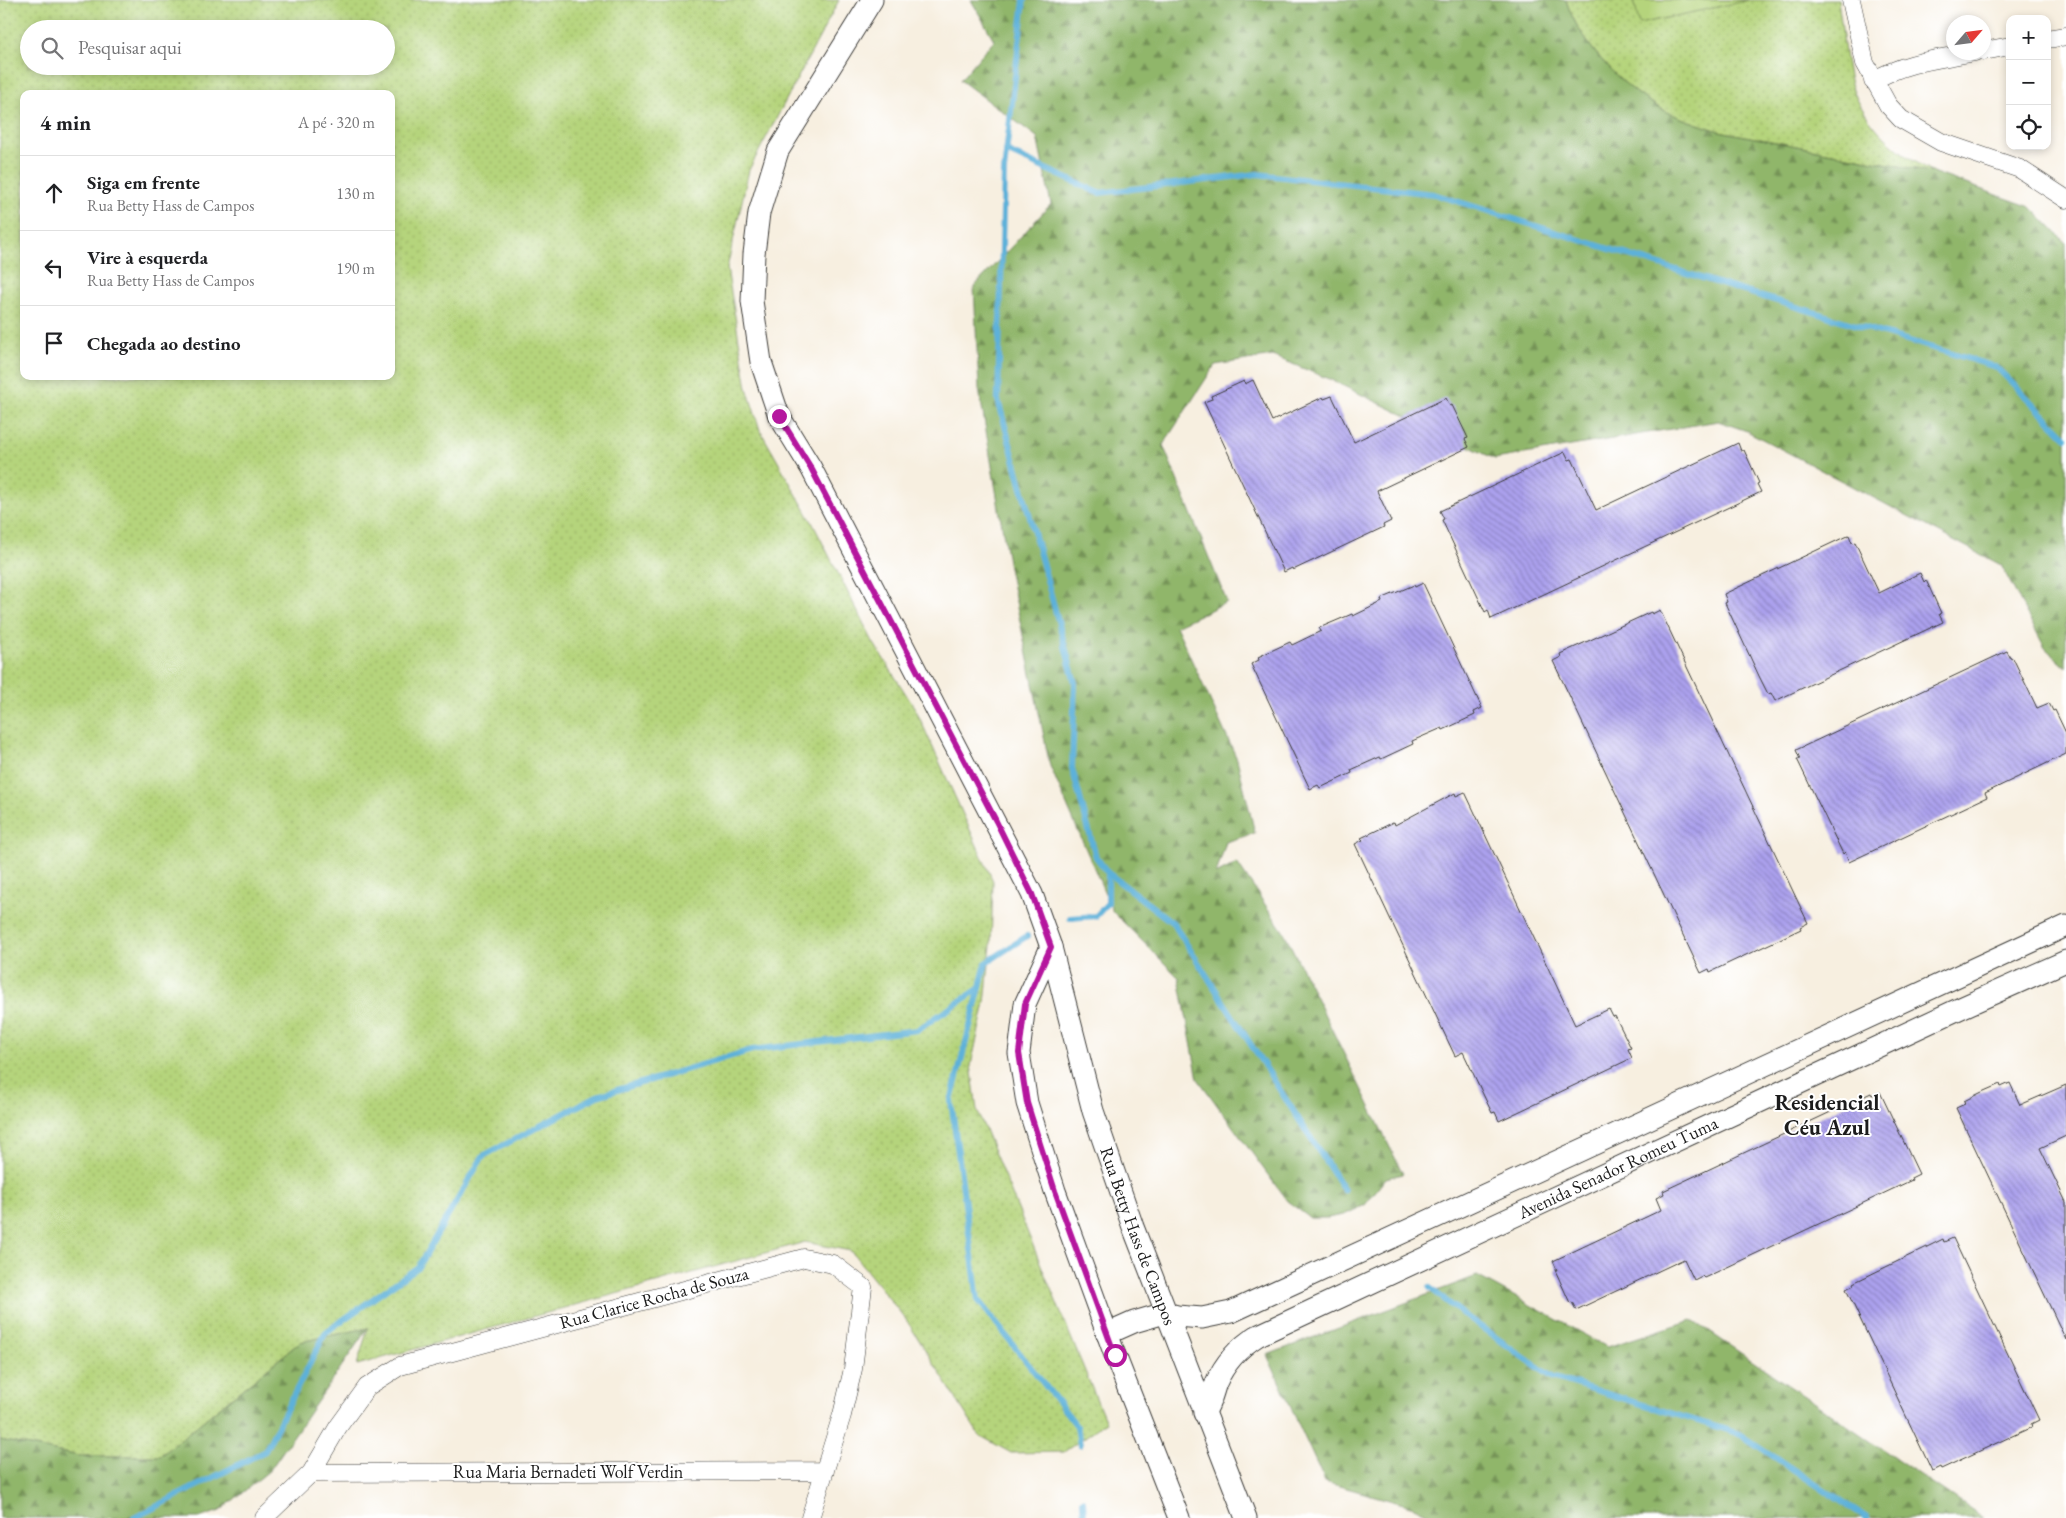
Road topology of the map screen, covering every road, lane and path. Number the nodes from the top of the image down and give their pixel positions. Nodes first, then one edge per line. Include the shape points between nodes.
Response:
1 (872, 0) edge
2 (1851, 0) edge
3 (2066, 36) edge
4 (2051, 38) edge
5 (2006, 47) edge
6 (1991, 50) edge
7 (1946, 57) edge
8 (1873, 81) junction
9 (2066, 199) edge
10 (2066, 926) edge
11 (1051, 947) junction
12 (2066, 961) edge
13 (1165, 1313) junction
14 (1107, 1334) junction
15 (1204, 1412) junction
16 (825, 1471) junction
17 (311, 1473) junction
18 (265, 1516) edge
19 (810, 1518) edge
20 (1179, 1518) edge
21 (1246, 1518) edge

1 - 11 street, Rua Betty Hass de Campos via 778,151 758,213 752,301 761,362 779,416 811,468 996,821 1032,894
2 - 8 street via 1865,63
3 - 4 street
5 - 6 street
7 - 8 street via 1909,64
8 - 9 street via 1888,105 1902,119 1941,142 2020,169
10 - 13 street, Avenida Senador Romeu Tuma via 1231,1312 1202,1318
11 - 13 street, Rua Betty Hass de Campos via 1093,1111
11 - 14 street via 1025,1004 1019,1053 1027,1103
12 - 15 street, Avenida Senador Romeu Tuma via 1257,1336 1243,1345 1222,1371
13 - 14 street
13 - 15 street, Rua Betty Hass de Campos
14 - 20 street
15 - 21 street, Rua Betty Hass de Campos
16 - 17 street, Rua Maria Bernadeti Wolf Verdin
16 - 17 street, Rua Clarice Rocha de Souza via 853,1369 863,1287 833,1264 804,1258 400,1366 367,1387
16 - 19 street, Rua Clarice Rocha de Souza
17 - 18 street, Rua Clarice Rocha de Souza

